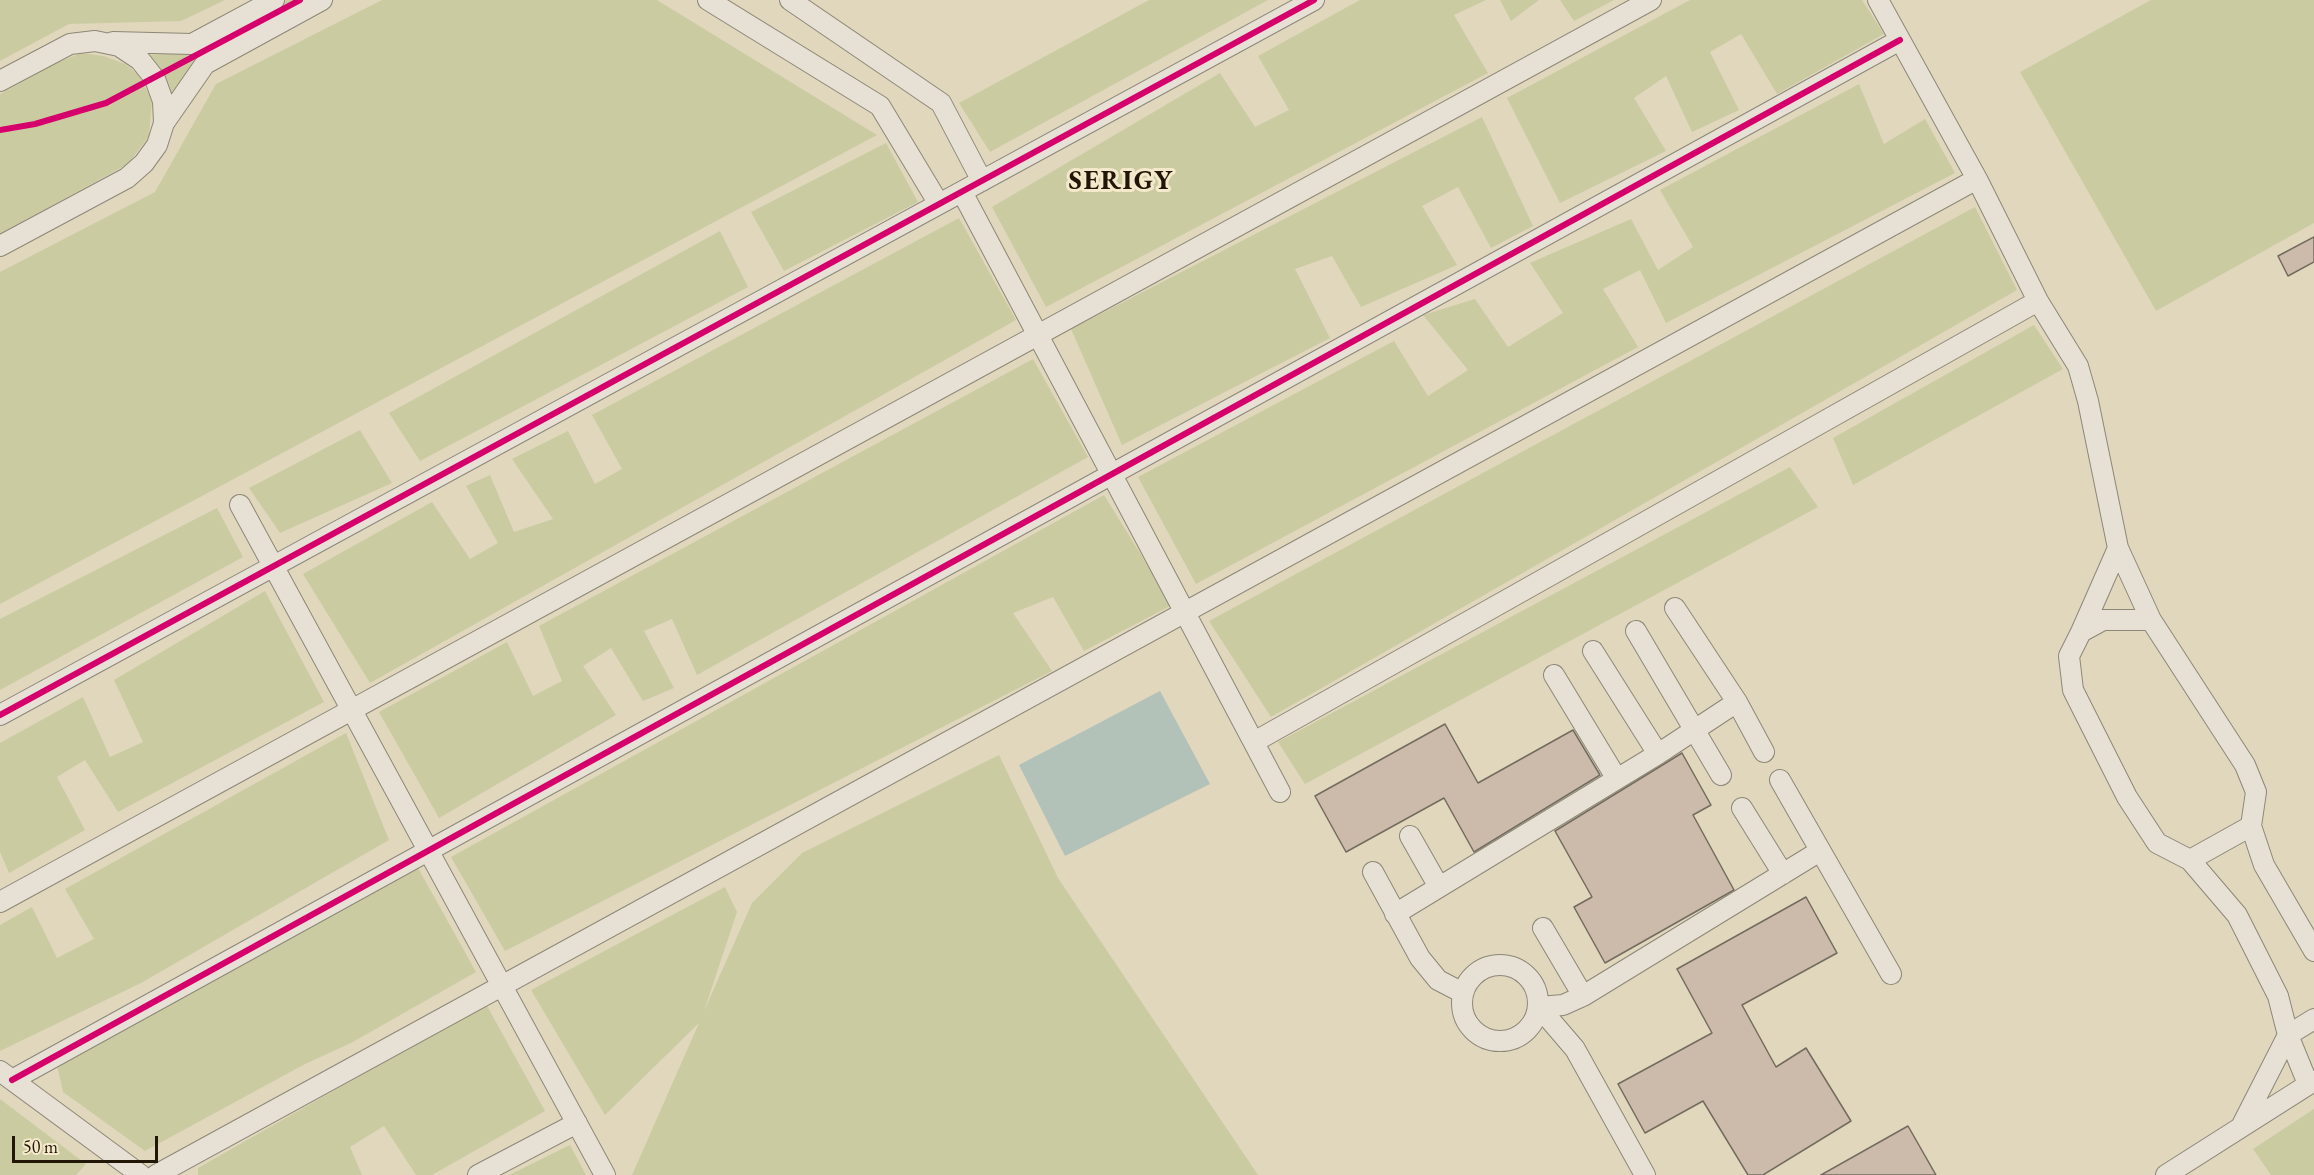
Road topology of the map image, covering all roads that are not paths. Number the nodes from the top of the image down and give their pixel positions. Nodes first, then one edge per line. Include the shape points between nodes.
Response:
1 (273, 0) edge
2 (322, 0) edge
3 (708, 0) edge
4 (789, 0) edge
5 (1314, 0) edge
6 (1651, 0) edge
7 (1878, 0) edge
8 (1900, 40) junction
9 (95, 41) junction
10 (0, 81) edge
11 (164, 123) junction
12 (1977, 179) junction
13 (982, 181) junction
14 (962, 192) junction
15 (939, 204) junction
16 (0, 246) edge
17 (2038, 301) junction
18 (1038, 335) junction
19 (1112, 474) junction
20 (240, 505) dead end
21 (2118, 548) junction
22 (273, 566) junction
23 (1675, 609) dead end
24 (1185, 612) junction
25 (2151, 620) junction
26 (1636, 631) dead end
27 (2081, 632) junction
28 (1593, 651) dead end
29 (1554, 675) dead end
30 (1737, 702) junction
31 (352, 710) junction
32 (0, 715) edge
33 (1694, 729) junction
34 (1254, 742) junction
35 (1764, 752) dead end
36 (1658, 754) junction
37 (1721, 775) dead end
38 (1617, 779) junction
39 (1780, 780) dead end
40 (1280, 792) dead end
41 (1742, 808) dead end
42 (2251, 826) junction
43 (1410, 836) dead end
44 (428, 850) junction
45 (1820, 851) junction
46 (2190, 860) junction
47 (1373, 872) dead end
48 (1783, 874) junction
49 (1439, 886) junction
50 (0, 902) edge
51 (1395, 914) junction
52 (1543, 928) dead end
53 (2314, 951) edge
54 (1891, 974) dead end
55 (502, 986) junction
56 (1463, 993) junction
57 (1583, 996) junction
58 (1539, 1007) junction
59 (2314, 1019) edge
60 (1528, 1030) junction
61 (2288, 1035) junction
62 (1575, 1049) junction
63 (6, 1076) edge
64 (2311, 1083) edge
65 (577, 1123) junction
66 (2241, 1127) junction
67 (141, 1175) edge
68 (156, 1175) edge
69 (478, 1175) edge
70 (605, 1175) edge
71 (1645, 1175) edge
72 (2166, 1175) edge

1 - 9 street via 192,44
2 - 11 street via 205,64
3 - 15 street via 880,106
4 - 13 street via 941,103
5 - 13 street
6 - 18 street
7 - 8 street
8 - 12 street
8 - 19 street
9 - 10 street via 70,44
9 - 11 street via 119,46 140,60 155,79 163,100
11 - 16 street via 157,145 144,164 127,178
12 - 17 street
12 - 24 street
13 - 14 street
14 - 15 street
14 - 18 street
15 - 22 street
17 - 21 street via 2078,366
17 - 34 street
18 - 19 street
18 - 31 street
19 - 24 street
19 - 44 street
20 - 22 street
21 - 25 street
21 - 27 street
22 - 31 street
22 - 32 street
23 - 30 street
24 - 34 street
24 - 55 street
25 - 27 street via 2103,620
25 - 42 street via 2245,765 2256,792
26 - 33 street
27 - 46 street via 2069,656 2070,668 2073,690 2091,729 2157,843
28 - 36 street
29 - 38 street
30 - 33 street
30 - 35 street
31 - 44 street
31 - 50 street
33 - 36 street
33 - 37 street
34 - 40 street
36 - 38 street
38 - 49 street
39 - 45 street
41 - 48 street
42 - 46 street
42 - 53 street via 2264,865
43 - 49 street
44 - 55 street
44 - 63 street
45 - 48 street
45 - 54 street
46 - 61 street via 2237,915 2278,996
47 - 51 street
48 - 57 street
49 - 51 street
51 - 56 street via 1420,958 1438,980
52 - 57 street
55 - 65 street
55 - 68 street
56 - 58 street via 1478,972 1495,966 1514,967 1533,982
56 - 60 street via 1465,1017 1481,1037 1506,1041
57 - 58 street via 1563,1005
58 - 60 street
58 - 62 street
59 - 61 street
60 - 62 street
61 - 64 street
61 - 66 street
62 - 71 street
63 - 67 street
64 - 66 street
65 - 69 street
65 - 70 street
66 - 72 street

